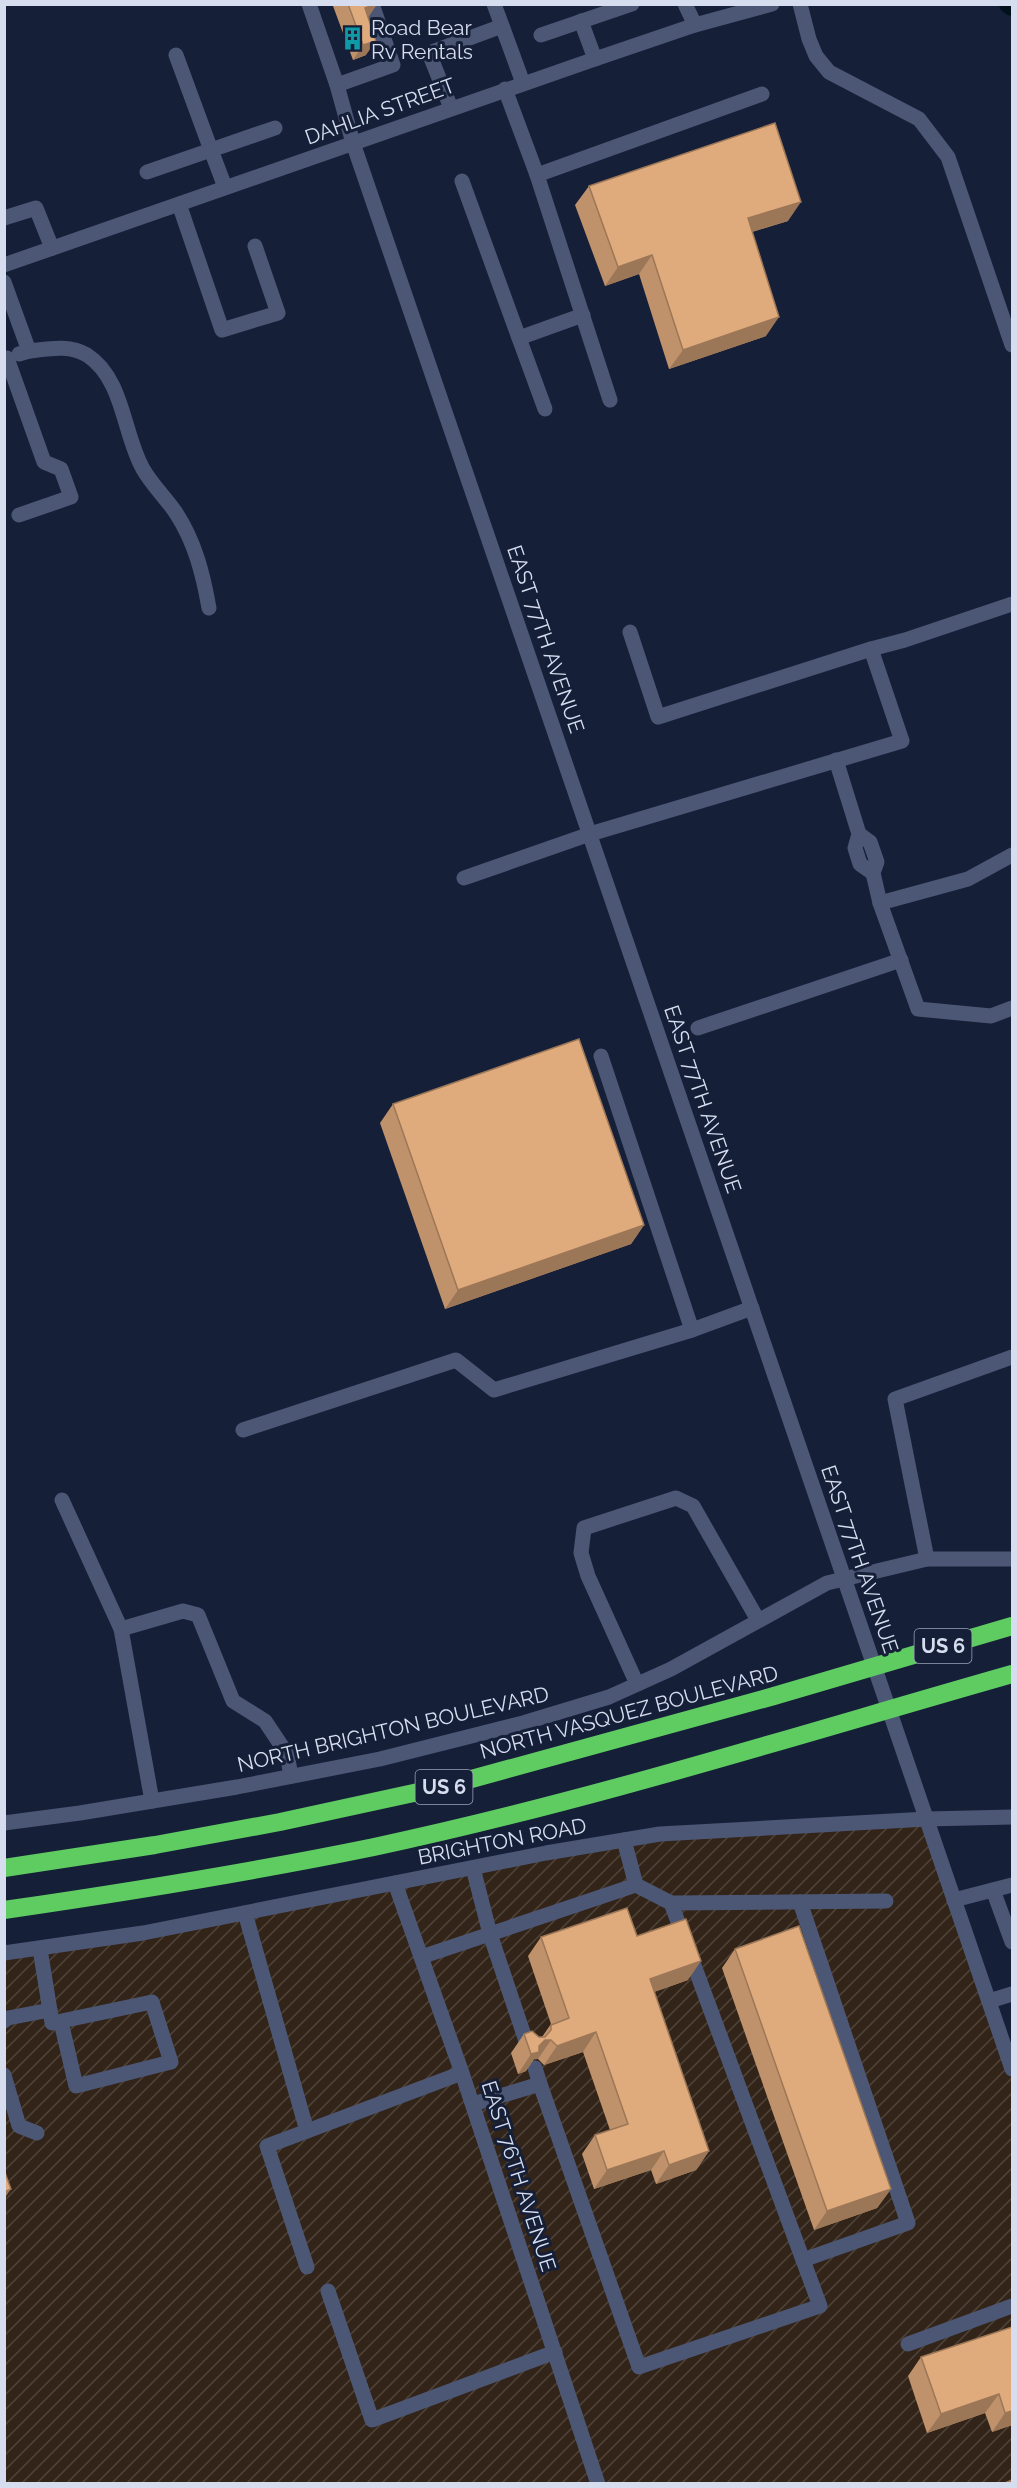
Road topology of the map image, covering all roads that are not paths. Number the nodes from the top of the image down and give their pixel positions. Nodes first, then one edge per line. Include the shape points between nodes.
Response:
1 (309, 4) edge
2 (372, 4) edge
3 (494, 4) edge
4 (632, 4) edge
5 (686, 4) edge
6 (772, 4) edge
7 (800, 4) edge
8 (581, 21) junction
9 (695, 25) junction
10 (502, 26) junction
11 (541, 34) dead end
12 (176, 55) dead end
13 (595, 58) junction
14 (523, 83) junction
15 (337, 85) junction
16 (505, 89) junction
17 (762, 94) dead end
18 (451, 108) junction
19 (275, 128) dead end
20 (354, 143) junction
21 (211, 150) junction
22 (147, 172) dead end
23 (537, 175) junction
24 (462, 181) dead end
25 (225, 188) junction
26 (179, 204) junction
27 (4, 218) edge
28 (255, 246) dead end
29 (52, 248) junction
30 (4, 265) edge
31 (4, 282) edge
32 (583, 315) junction
33 (519, 338) junction
34 (1012, 345) edge
35 (29, 351) junction
36 (6, 359) edge
37 (610, 400) dead end
38 (545, 409) dead end
39 (19, 515) dead end
40 (1012, 604) edge
41 (209, 608) dead end
42 (630, 632) dead end
43 (872, 649) junction
44 (836, 760) junction
45 (590, 834) junction
46 (1012, 855) edge
47 (464, 878) dead end
48 (880, 903) junction
49 (900, 960) junction
50 (1012, 1008) edge
51 (698, 1028) dead end
52 (601, 1056) dead end
53 (752, 1308) junction
54 (692, 1330) junction
55 (1012, 1357) edge
56 (243, 1430) dead end
57 (62, 1500) dead end
58 (1012, 1558) edge
59 (927, 1559) junction
60 (844, 1577) junction
61 (758, 1620) junction
62 (1012, 1626) edge
63 (121, 1629) junction
64 (874, 1666) junction
65 (1012, 1674) edge
66 (637, 1684) junction
67 (889, 1709) junction
68 (291, 1776) junction
69 (152, 1801) junction
70 (1012, 1816) edge
71 (927, 1819) junction
72 (4, 1822) edge
73 (624, 1840) junction
74 (4, 1868) edge
75 (473, 1868) junction
76 (395, 1884) junction
77 (636, 1885) junction
78 (1012, 1885) edge
79 (993, 1890) junction
80 (954, 1900) junction
81 (886, 1901) dead end
82 (800, 1902) junction
83 (671, 1903) junction
84 (4, 1910) edge
85 (245, 1913) junction
86 (490, 1934) junction
87 (1012, 1942) edge
88 (40, 1949) junction
89 (4, 1953) edge
90 (421, 1957) junction
91 (1012, 1994) edge
92 (989, 2001) junction
93 (55, 2016) junction
94 (4, 2021) edge
95 (528, 2047) edge
96 (535, 2068) edge
97 (1012, 2070) edge
98 (462, 2073) junction
99 (4, 2075) edge
100 (540, 2084) junction
101 (472, 2104) junction
102 (307, 2131) junction
103 (37, 2133) dead end
104 (803, 2260) junction
105 (307, 2267) dead end
106 (328, 2291) dead end
107 (1012, 2306) edge
108 (908, 2344) dead end
109 (555, 2352) junction
110 (598, 2484) edge

1 - 15 street, EAST 77TH AVENUE
2 - 15 street via 393,65
3 - 10 street
4 - 8 street
5 - 9 street
6 - 9 street, DAHLIA STREET
7 - 34 street via 816,56 830,72 919,119 948,157
8 - 11 street
8 - 13 street
9 - 13 street, DAHLIA STREET
10 - 14 street
10 - 18 street via 429,53
12 - 21 street
13 - 14 street, DAHLIA STREET
14 - 16 street, DAHLIA STREET
15 - 20 street, EAST 77TH AVENUE
16 - 18 street, DAHLIA STREET
16 - 23 street
17 - 23 street
18 - 20 street, DAHLIA STREET
19 - 21 street
20 - 25 street, DAHLIA STREET
20 - 45 street, EAST 77TH AVENUE
21 - 22 street
21 - 25 street
23 - 32 street
24 - 33 street
25 - 26 street, DAHLIA STREET
26 - 28 street via 222,330 278,313
26 - 29 street, DAHLIA STREET
27 - 29 street via 36,208
29 - 30 street, DAHLIA STREET
31 - 35 street
32 - 33 street
32 - 37 street
33 - 38 street
35 - 36 street
35 - 41 street via 62,347 86,354 99,365 113,388 142,468 187,530 203,575
36 - 39 street via 44,462 61,469 71,497
40 - 43 street
42 - 43 street via 658,717
43 - 44 street via 902,741
44 - 45 street
44 - 48 street via 859,834 855,848 860,864 873,873
45 - 47 street
45 - 53 street, EAST 77TH AVENUE
46 - 48 street via 968,879
48 - 49 street
49 - 50 street via 918,1009 991,1016
49 - 51 street
52 - 54 street
53 - 54 street
53 - 60 street, EAST 77TH AVENUE
54 - 56 street via 494,1390 456,1360
55 - 59 street via 895,1399
57 - 63 street
58 - 59 street, NORTH BRIGHTON BOULEVARD
59 - 60 street, NORTH BRIGHTON BOULEVARD
60 - 61 street, NORTH BRIGHTON BOULEVARD
60 - 64 street, EAST 77TH AVENUE
61 - 66 street, NORTH BRIGHTON BOULEVARD
61 - 66 street via 693,1506 676,1498 584,1528 581,1553 588,1576
62 - 64 highway, NORTH VASQUEZ BOULEVARD / US 6
63 - 68 street via 183,1611 198,1615 233,1701 265,1721 286,1754
63 - 69 street
64 - 67 street, EAST 77TH AVENUE
64 - 74 highway, NORTH VASQUEZ BOULEVARD / US 6 via 447,1786 166,1843
65 - 67 highway, US 6
66 - 68 street, NORTH BRIGHTON BOULEVARD via 609,1697 533,1720 380,1759
67 - 71 street, EAST 77TH AVENUE
67 - 84 highway, US 6 via 510,1815 375,1846 184,1884
68 - 69 street, NORTH BRIGHTON BOULEVARD
69 - 72 street, NORTH BRIGHTON BOULEVARD
70 - 71 street, BRIGHTON ROAD
71 - 73 street, BRIGHTON ROAD via 696,1831
71 - 80 street, EAST 77TH AVENUE
73 - 75 street, BRIGHTON ROAD
73 - 77 street
75 - 76 street, BRIGHTON ROAD
75 - 86 street
76 - 85 street, BRIGHTON ROAD
76 - 90 street, EAST 76TH AVENUE
77 - 83 street
77 - 86 street
78 - 79 street
79 - 80 street
79 - 87 street
80 - 92 street, EAST 77TH AVENUE
81 - 82 street
82 - 83 street
82 - 104 street via 908,2223
83 - 104 street
85 - 88 street, BRIGHTON ROAD
85 - 102 street
86 - 90 street
86 - 95 street
88 - 89 street, BRIGHTON ROAD
88 - 93 street
90 - 98 street, EAST 76TH AVENUE
91 - 92 street
92 - 97 street, EAST 77TH AVENUE
93 - 93 street via 152,2002 171,2062 76,2086
93 - 94 street
96 - 100 street
98 - 101 street, EAST 76TH AVENUE
98 - 102 street
99 - 103 street via 19,2126
100 - 101 street
100 - 104 street via 639,2367 820,2306
101 - 109 street, EAST 76TH AVENUE
102 - 105 street via 267,2146
106 - 109 street via 372,2420
107 - 108 street
109 - 110 street, EAST 76TH AVENUE

